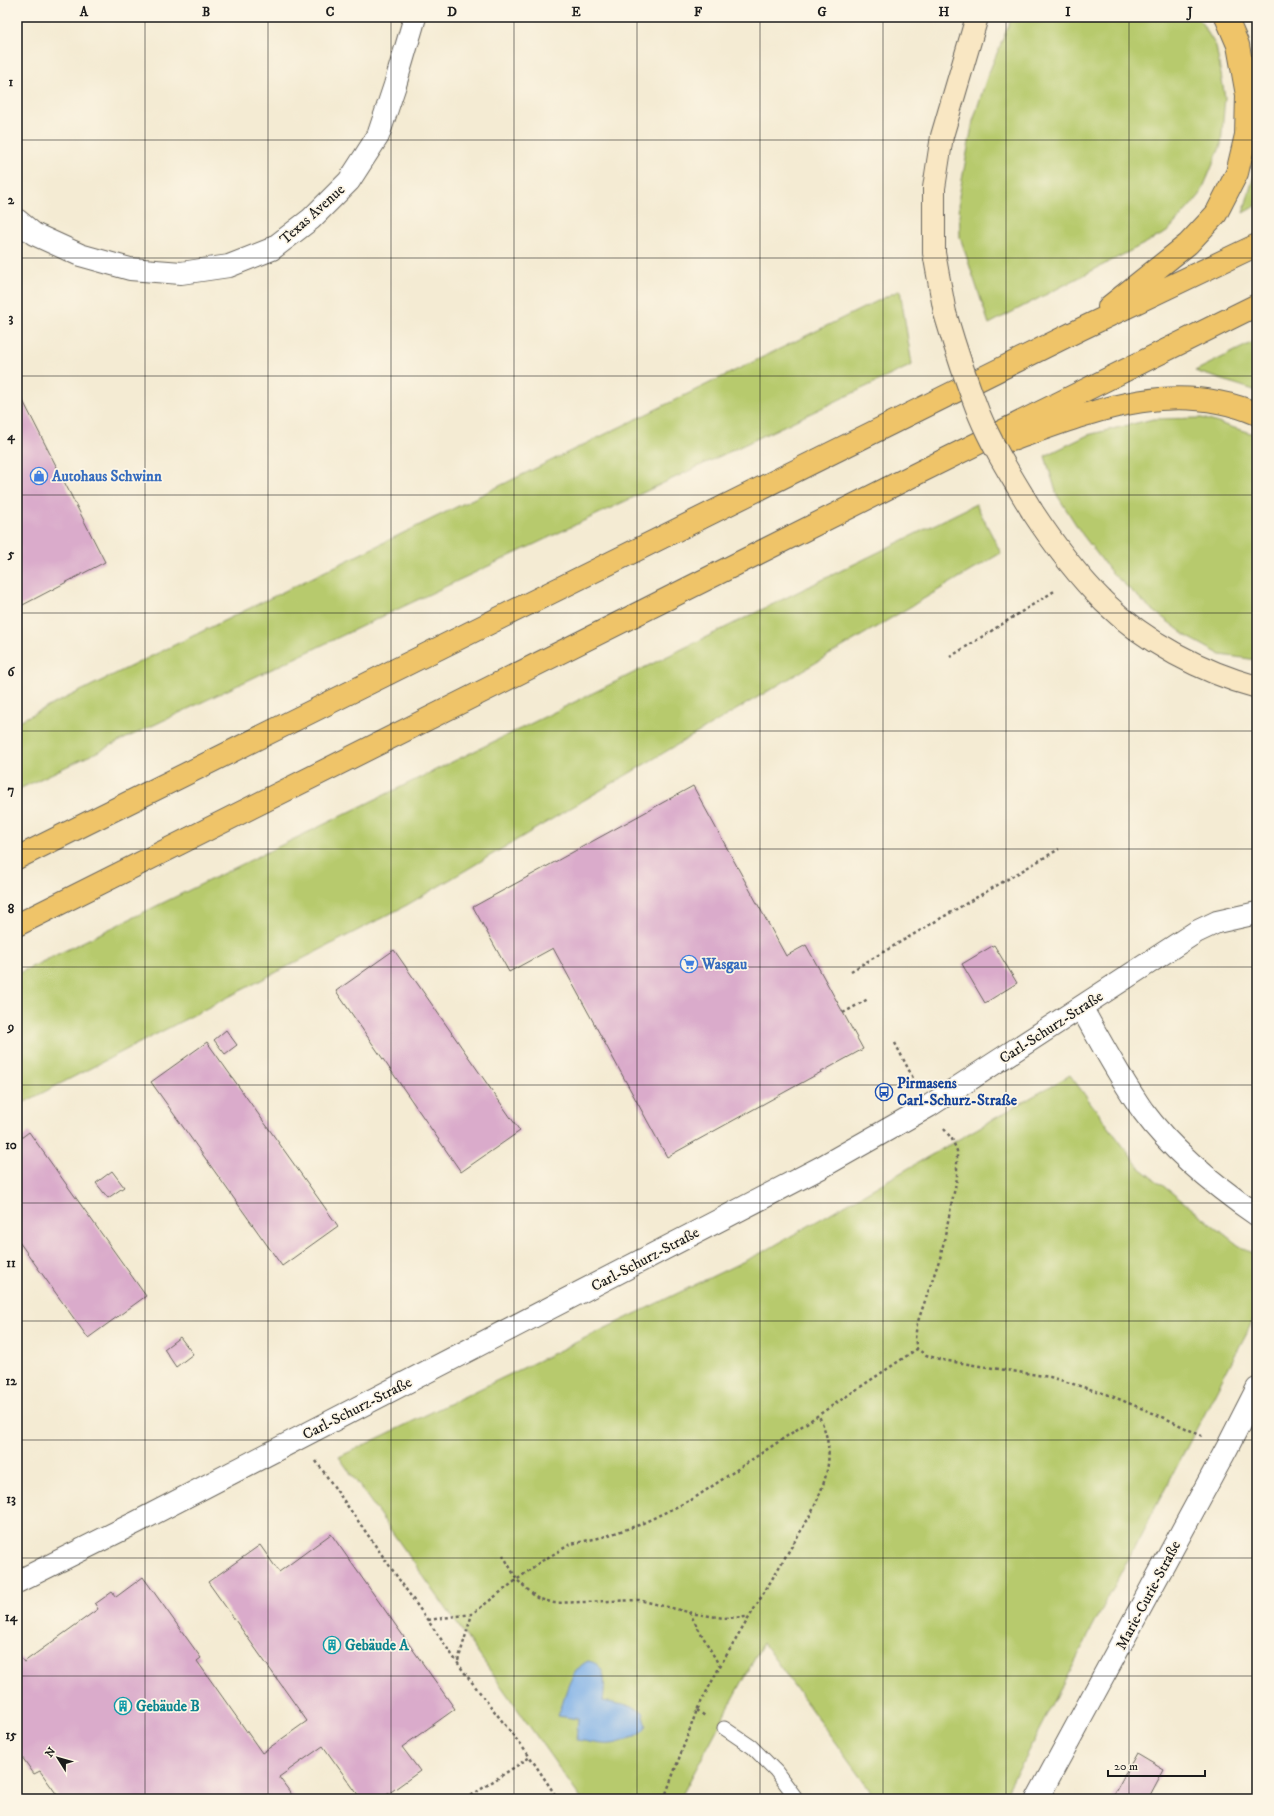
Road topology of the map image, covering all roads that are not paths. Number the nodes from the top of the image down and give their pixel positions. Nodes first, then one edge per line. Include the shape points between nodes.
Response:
1 (415, 17) edge
2 (977, 17) edge
3 (1226, 17) edge
4 (17, 220) edge
5 (1257, 245) edge
6 (1257, 306) edge
7 (1080, 330) junction
8 (1257, 414) edge
9 (922, 471) junction
10 (1257, 687) edge
11 (17, 858) edge
12 (1257, 913) edge
13 (17, 925) edge
14 (1081, 1007) junction
15 (1257, 1215) edge
16 (1257, 1389) edge
17 (17, 1582) edge
18 (724, 1728) dead end
19 (797, 1799) edge
20 (1037, 1799) edge

1 - 4 street, Texas Avenue via 396,85 378,136 349,181 311,219 272,249 229,266 188,272 130,269 80,255 34,234
2 - 10 main road, bridge via 942,136 934,188 934,253 945,313 961,366 980,415 1000,458 1032,511 1053,542 1104,602 1134,627 1170,651 1207,670
3 - 7 highway via 1238,45 1247,96 1246,135 1237,173 1216,214 1188,244
5 - 7 highway
6 - 9 highway
7 - 11 highway
8 - 9 highway via 1241,408 1190,398 1142,400 1079,416
9 - 13 highway
12 - 14 street, Carl-Schurz-Straße via 1217,922 1196,932
14 - 15 street via 1115,1069 1144,1112 1181,1154 1224,1192
14 - 17 street, Carl-Schurz-Straße via 929,1106 813,1171
16 - 20 street, Marie-Curie-Straße
18 - 19 lane via 752,1747 776,1771

